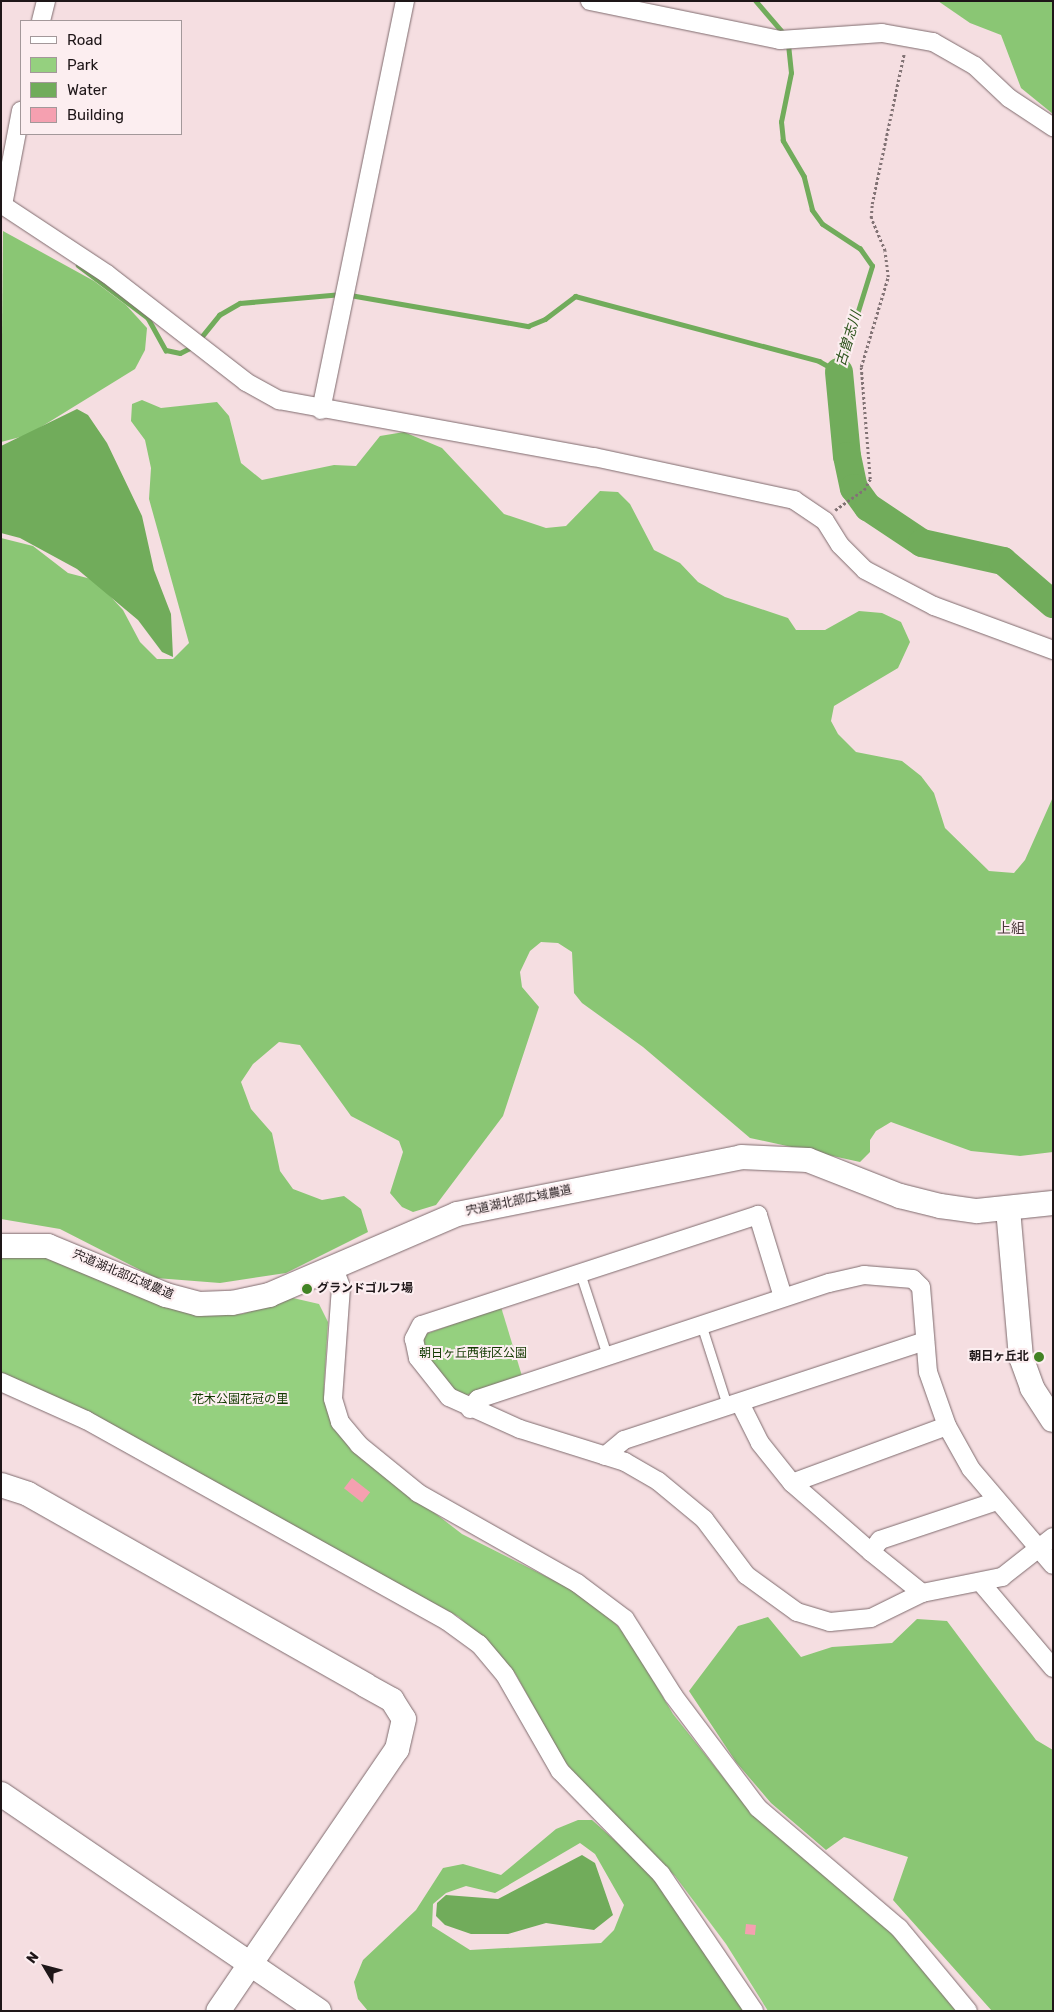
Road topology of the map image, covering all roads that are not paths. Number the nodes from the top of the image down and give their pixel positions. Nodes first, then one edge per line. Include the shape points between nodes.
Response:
1 (46, 1) edge
2 (404, 1) edge
3 (590, 1) edge
4 (41, 20) edge
5 (20, 116) edge
6 (1053, 128) edge
7 (2, 205) edge
8 (321, 410) junction
9 (1053, 650) edge
10 (1053, 1204) edge
11 (1008, 1209) junction
12 (1, 1246) edge
13 (333, 1266) junction
14 (580, 1273) junction
15 (783, 1297) junction
16 (701, 1324) junction
17 (926, 1342) junction
18 (607, 1356) junction
19 (1, 1382) edge
20 (734, 1407) junction
21 (470, 1409) junction
22 (1053, 1420) edge
23 (946, 1426) junction
24 (605, 1456) junction
25 (792, 1483) junction
26 (1, 1485) edge
27 (997, 1501) junction
28 (1053, 1537) edge
29 (1039, 1549) junction
30 (871, 1552) junction
31 (1053, 1565) edge
32 (982, 1584) junction
33 (922, 1593) junction
34 (1053, 1668) edge
35 (1, 1794) edge
36 (250, 1964) junction
37 (218, 2011) edge
38 (319, 2011) edge
39 (754, 2011) edge
40 (968, 2011) edge

1 - 4 street
2 - 8 street
3 - 6 street via 786,40 846,34 908,35 954,51
5 - 7 street
7 - 8 street via 107,274 246,382 279,400
8 - 9 street via 594,457 794,500 825,520 840,545 879,578 934,606
10 - 11 street, 宍道湖北部広域農道
11 - 13 street, 宍道湖北部広域農道 via 940,1206 900,1196 808,1160 742,1157 458,1214
11 - 22 street via 1021,1357 1032,1388
12 - 13 street, 宍道湖北部広域農道 via 48,1246 72,1252 166,1295 199,1304 232,1303 269,1295
13 - 40 street via 341,1287 333,1399 340,1422 359,1444 418,1493 584,1587 625,1619 678,1703 758,1808 899,1928
14 - 15 street via 758,1215
14 - 18 lane
14 - 21 street via 421,1325 414,1339 418,1358 449,1397
15 - 16 street
15 - 17 street via 864,1275 913,1278 920,1287
16 - 18 street
16 - 20 lane
17 - 20 street
17 - 23 street via 928,1372
18 - 21 street via 478,1399
19 - 39 street via 86,1420 447,1621 479,1644 505,1675 560,1771 660,1874
20 - 24 street via 624,1440
20 - 25 street
21 - 24 street
23 - 25 street
23 - 27 street via 970,1469
24 - 33 street via 625,1462 679,1496 704,1519 746,1575 797,1612 830,1622 853,1622
25 - 30 street
26 - 36 street via 28,1494 392,1700 404,1719 398,1749
27 - 29 street
27 - 30 street via 880,1540
28 - 29 street
29 - 31 street
29 - 32 street via 1002,1577
30 - 33 street
32 - 33 street
32 - 34 street
35 - 36 street
36 - 37 street
36 - 38 street

